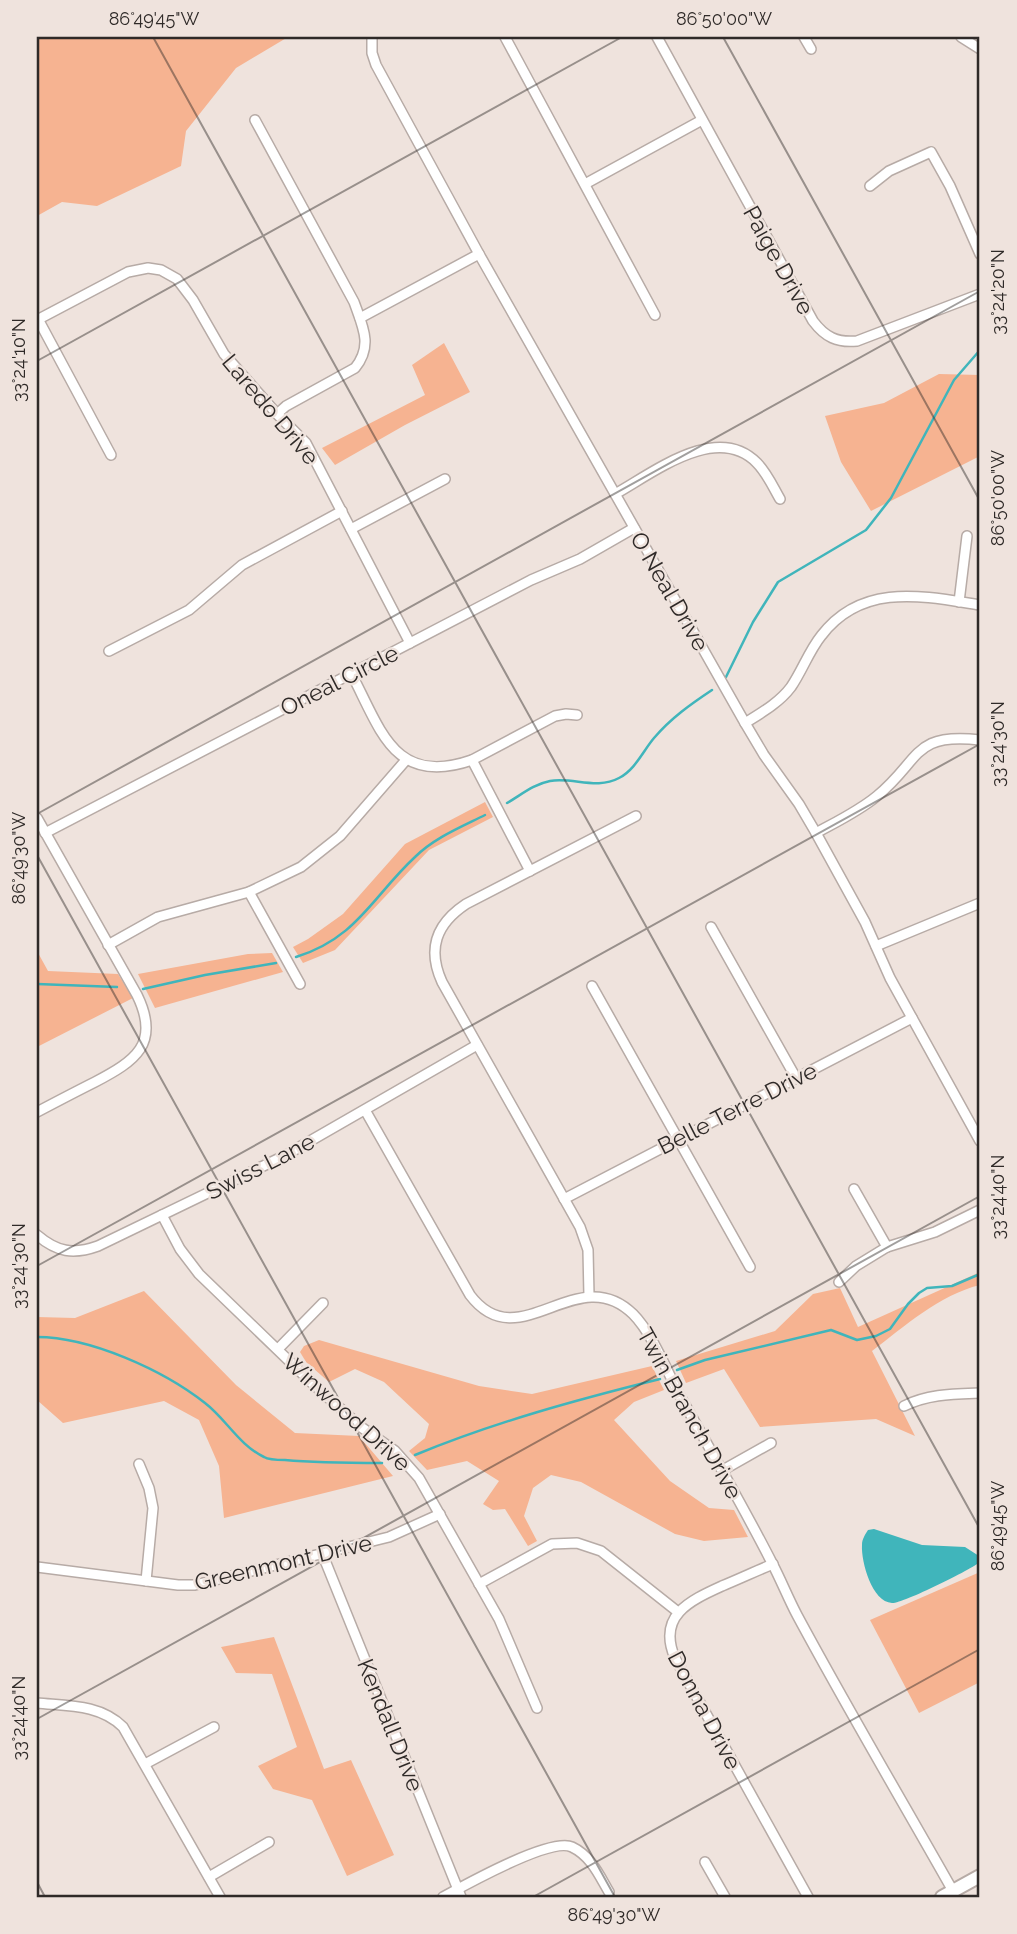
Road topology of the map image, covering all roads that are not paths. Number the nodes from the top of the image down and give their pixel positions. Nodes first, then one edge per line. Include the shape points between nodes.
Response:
1 (372, 37) edge
2 (505, 37) edge
3 (657, 37) edge
4 (804, 37) edge
5 (961, 37) edge
6 (811, 49) dead end
7 (980, 49) edge
8 (255, 120) dead end
9 (702, 120) junction
10 (585, 184) junction
11 (870, 186) dead end
12 (479, 254) junction
13 (980, 254) edge
14 (980, 295) edge
15 (655, 315) dead end
16 (360, 318) junction
17 (37, 319) edge
18 (276, 414) junction
19 (111, 455) dead end
20 (445, 479) dead end
21 (615, 494) junction
22 (780, 499) dead end
23 (342, 511) junction
24 (351, 528) junction
25 (634, 528) junction
26 (967, 536) dead end
27 (959, 602) junction
28 (980, 606) edge
29 (410, 643) junction
30 (109, 651) dead end
31 (352, 673) junction
32 (577, 715) dead end
33 (745, 723) junction
34 (980, 740) edge
35 (406, 760) junction
36 (472, 760) junction
37 (636, 816) dead end
38 (37, 818) edge
39 (45, 833) junction
40 (816, 833) junction
41 (530, 871) junction
42 (249, 892) junction
43 (980, 903) edge
44 (711, 927) dead end
45 (108, 945) junction
46 (876, 946) junction
47 (300, 984) dead end
48 (592, 986) dead end
49 (912, 1018) junction
50 (477, 1045) junction
51 (796, 1078) junction
52 (365, 1110) junction
53 (37, 1112) edge
54 (677, 1138) junction
55 (980, 1141) edge
56 (855, 1189) dead end
57 (564, 1199) junction
58 (980, 1210) edge
59 (162, 1215) junction
60 (37, 1235) edge
61 (887, 1247) junction
62 (750, 1267) dead end
63 (839, 1282) dead end
64 (589, 1296) junction
65 (323, 1303) dead end
66 (278, 1349) junction
67 (980, 1393) edge
68 (904, 1406) dead end
69 (771, 1443) dead end
70 (139, 1464) dead end
71 (723, 1470) junction
72 (440, 1514) junction
73 (322, 1553) junction
74 (773, 1564) junction
75 (37, 1567) edge
76 (146, 1581) junction
77 (480, 1584) junction
78 (678, 1612) junction
79 (37, 1703) edge
80 (537, 1708) dead end
81 (214, 1727) dead end
82 (145, 1764) junction
83 (269, 1842) dead end
84 (705, 1862) dead end
85 (980, 1876) edge
86 (209, 1877) junction
87 (609, 1892) dead end
88 (459, 1893) edge
89 (948, 1894) edge
90 (220, 1897) edge
91 (443, 1897) edge
92 (725, 1897) edge
93 (808, 1897) edge

1 - 12 street, O Neal Drive via 376,65
2 - 10 street
3 - 9 street, Paige Drive
4 - 6 street
5 - 7 street
8 - 16 street
9 - 10 street
9 - 14 street, Paige Drive via 825,335 857,341
10 - 15 street
11 - 13 street via 889,171 932,152
12 - 16 street
12 - 21 street, O Neal Drive
16 - 18 street via 367,342 355,368
17 - 18 street, Laredo Drive via 128,272 161,270 186,288 224,354
17 - 19 street
18 - 23 street, Laredo Drive via 306,443
20 - 24 street
21 - 22 street via 699,449 720,447 756,462
21 - 25 street, O Neal Drive
23 - 24 street, Laredo Drive
23 - 30 street via 242,565 189,610
24 - 29 street, Laredo Drive
25 - 29 street, Oneal Circle
25 - 33 street, O Neal Drive
26 - 27 street
27 - 28 street
27 - 33 street via 896,596 845,614 822,635 786,692
29 - 31 street, Oneal Circle
31 - 35 street via 383,734
31 - 39 street, Oneal Circle
32 - 36 street via 555,716
33 - 40 street, O Neal Drive
34 - 40 street via 950,738 931,743 876,797
35 - 36 street via 435,768
35 - 42 street via 323,850 301,867
36 - 41 street
37 - 41 street
38 - 39 street
39 - 45 street
40 - 46 street, O Neal Drive
41 - 50 street via 455,911 438,934 438,973
42 - 45 street via 158,917
42 - 47 street
43 - 46 street
44 - 51 street
45 - 53 street via 143,1008 147,1029 142,1048 117,1071
46 - 49 street, O Neal Drive
48 - 54 street
49 - 51 street, Belle Terre Drive
49 - 55 street, O Neal Drive
50 - 52 street, Swiss Lane
50 - 57 street
51 - 54 street, Belle Terre Drive
52 - 59 street, Swiss Lane via 296,1150
52 - 64 street via 470,1295 483,1310 515,1318
54 - 57 street, Belle Terre Drive
54 - 62 street
56 - 61 street
57 - 64 street via 585,1239
58 - 61 street via 935,1232
59 - 60 street, Swiss Lane via 76,1252 59,1250
59 - 66 street, Winwood Drive via 199,1274
61 - 63 street
64 - 71 street, Twin Branch Drive via 615,1301 638,1320
65 - 66 street
66 - 72 street, Winwood Drive via 342,1411 394,1451 419,1478
67 - 68 street via 940,1394
69 - 71 street
70 - 76 street via 153,1508
71 - 74 street, Twin Branch Drive
72 - 73 street, Greenmont Drive via 389,1537
72 - 77 street, Winwood Drive
73 - 76 street, Greenmont Drive via 211,1583 178,1586
73 - 88 street, Kendall Drive
74 - 78 street via 699,1597
74 - 89 street, Twin Branch Drive
75 - 76 street, Greenmont Drive
77 - 78 street via 552,1544 577,1543 601,1551
77 - 80 street, Winwood Drive
78 - 93 street, Donna Drive via 670,1635 675,1658
79 - 82 street via 108,1714 129,1735
81 - 82 street
82 - 86 street
83 - 86 street
84 - 92 street
85 - 89 street
86 - 90 street
87 - 88 street via 588,1858 566,1845 540,1850
88 - 91 street

